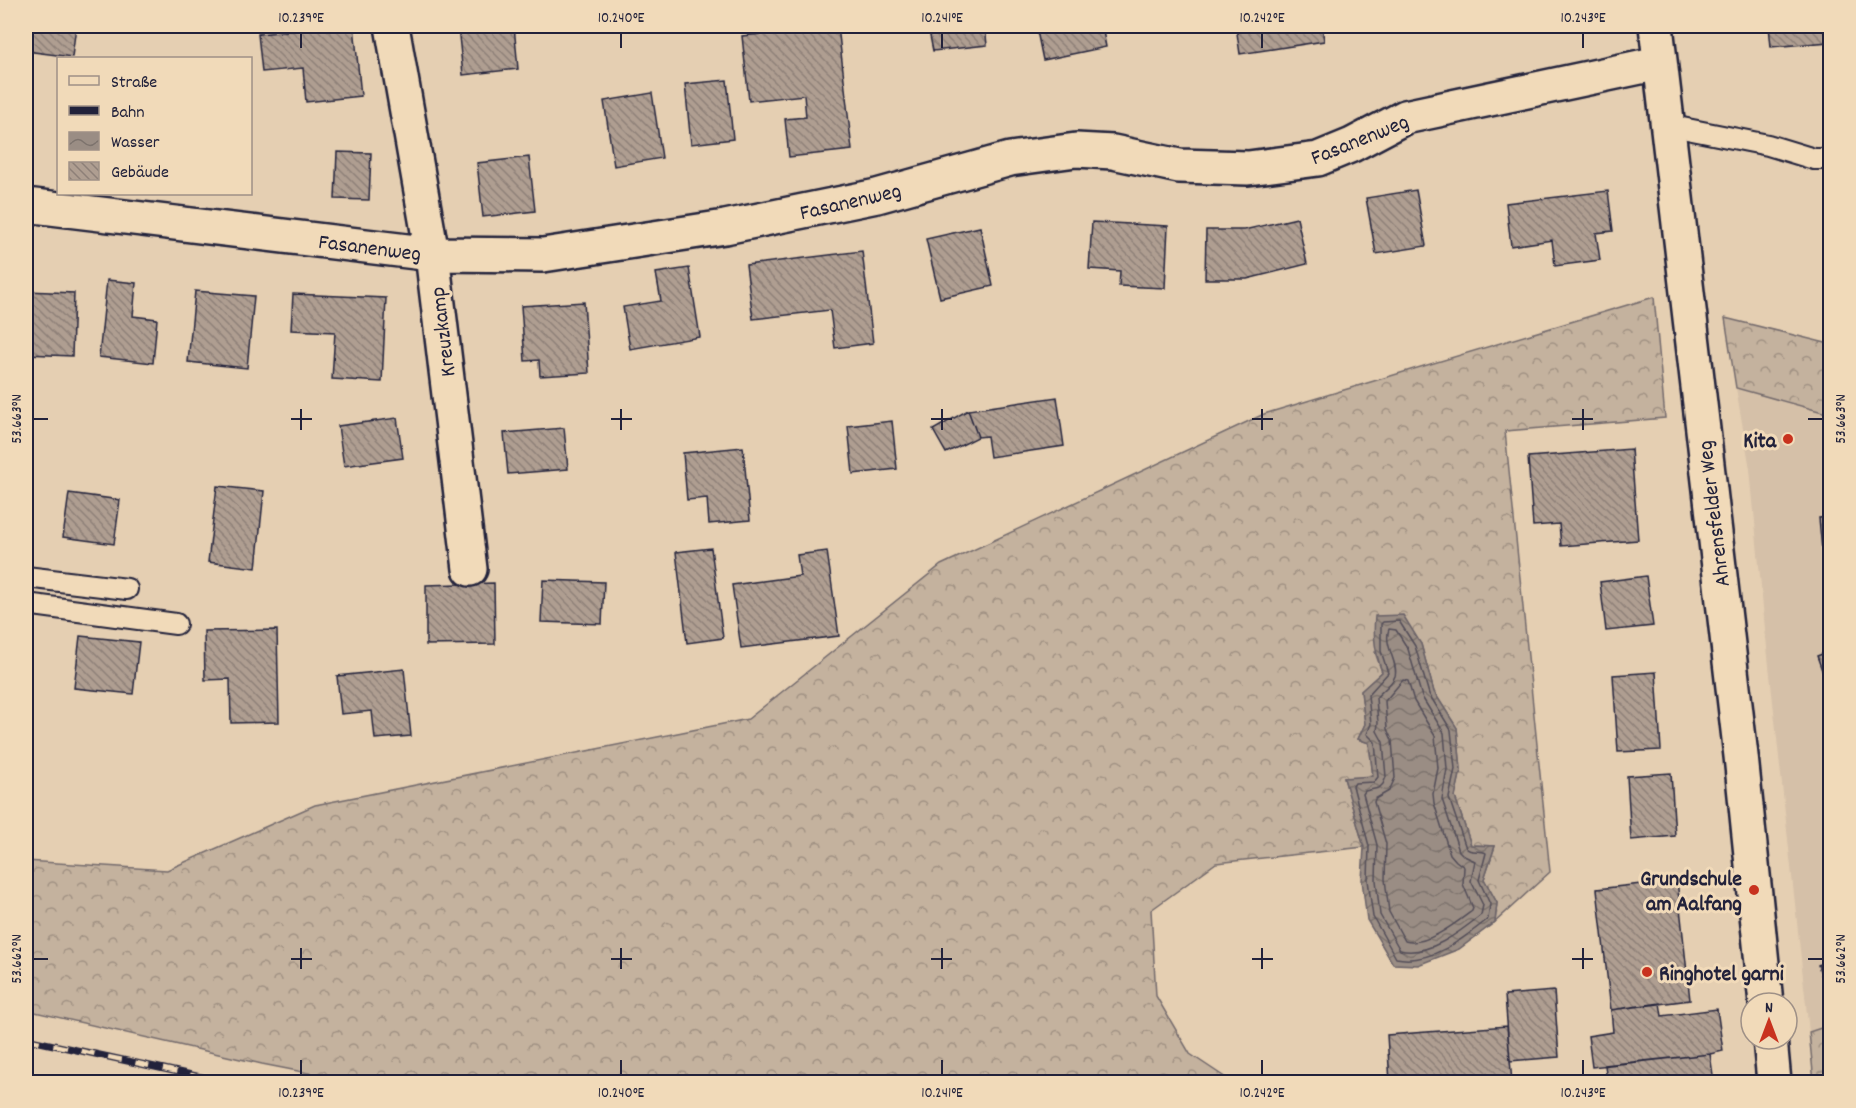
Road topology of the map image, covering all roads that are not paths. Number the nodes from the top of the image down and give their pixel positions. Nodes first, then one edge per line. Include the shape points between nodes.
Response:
1 (392, 26) edge
2 (1656, 26) edge
3 (1659, 63) junction
4 (1667, 125) junction
5 (1830, 159) edge
6 (26, 206) edge
7 (432, 254) junction
8 (470, 569) dead end
9 (26, 577) edge
10 (127, 589) dead end
11 (26, 604) edge
12 (176, 624) dead end
13 (1765, 991) edge
14 (1771, 1051) edge
15 (1774, 1083) edge

1 - 7 street, Kreuzkamp
2 - 3 street, Ahrensfelder Weg
3 - 4 street, Ahrensfelder Weg
3 - 7 street, Fasanenweg via 1405,117 1318,159 1248,168 1179,166 1113,152 1076,150 1010,159 876,196 725,227 543,255
4 - 5 lane via 1768,145 1814,159
4 - 13 street, Ahrensfelder Weg
6 - 7 street, Fasanenweg
7 - 8 street, Kreuzkamp
9 - 10 lane
11 - 12 lane
14 - 15 street

